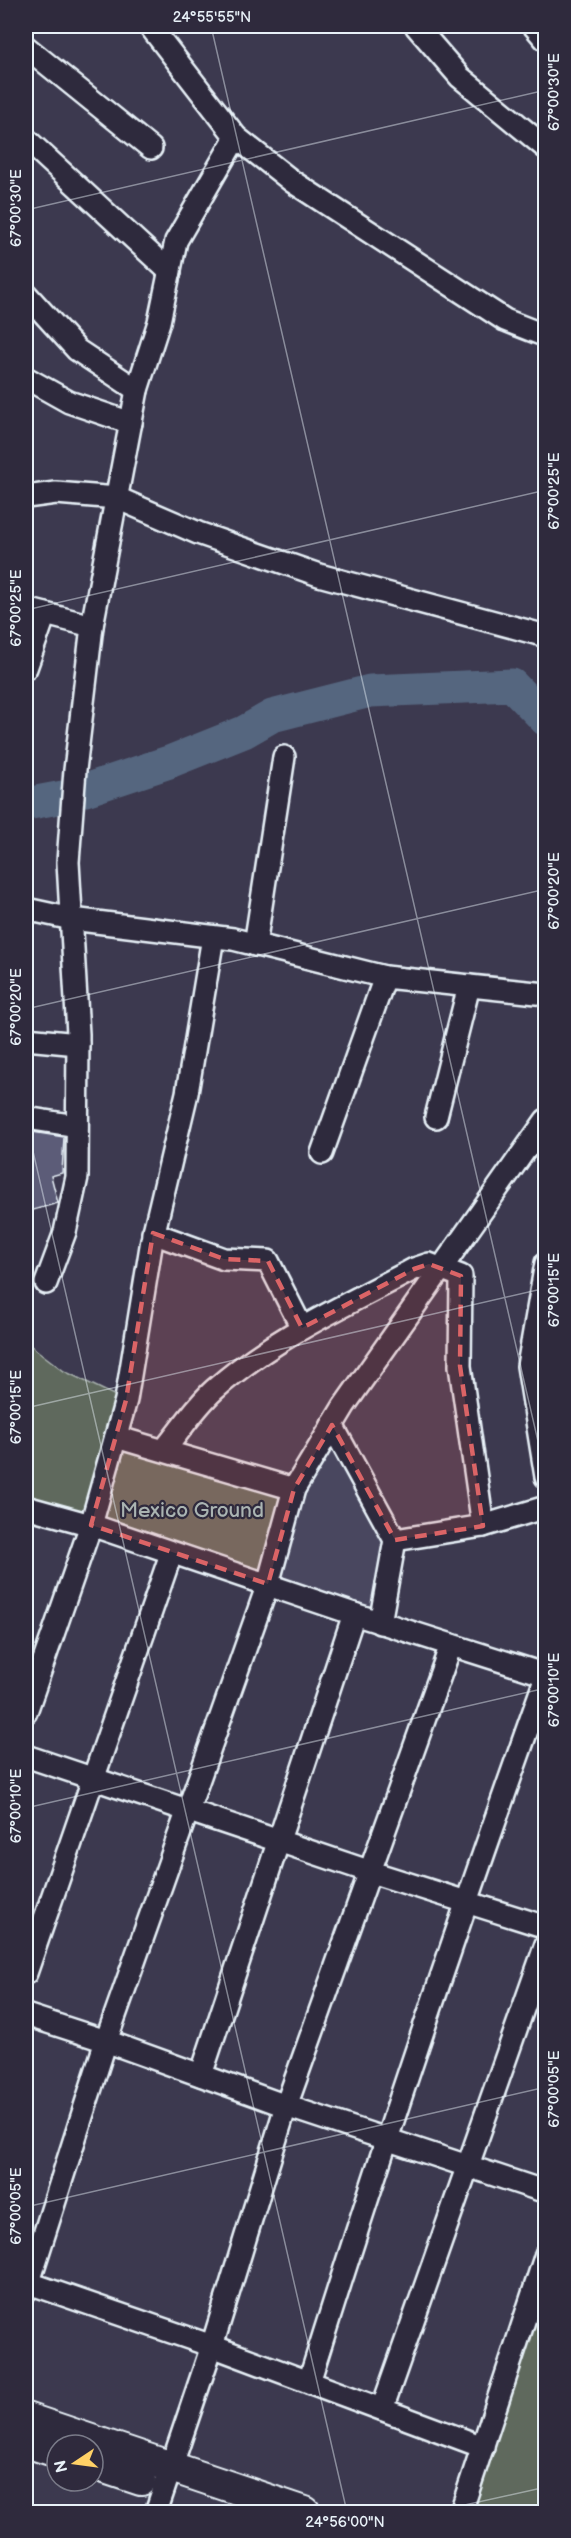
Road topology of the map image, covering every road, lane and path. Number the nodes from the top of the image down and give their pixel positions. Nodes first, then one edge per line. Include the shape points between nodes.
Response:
1 (150, 26) edge
2 (416, 26) edge
3 (534, 26) edge
4 (546, 40) edge
5 (26, 47) edge
6 (236, 137) junction
7 (26, 139) edge
8 (151, 148) dead end
9 (546, 148) edge
10 (170, 272) junction
11 (26, 294) edge
12 (546, 336) edge
13 (26, 378) edge
14 (137, 390) junction
15 (131, 423) junction
16 (26, 497) edge
17 (117, 498) junction
18 (35, 611) edge
19 (92, 626) junction
20 (546, 636) edge
21 (26, 668) edge
22 (284, 757) dead end
23 (26, 909) edge
24 (72, 919) junction
25 (213, 937) junction
26 (255, 945) junction
27 (385, 977) junction
28 (469, 986) junction
29 (546, 994) edge
30 (26, 1039) edge
31 (78, 1044) junction
32 (436, 1117) dead end
33 (26, 1119) edge
34 (546, 1120) edge
35 (77, 1126) junction
36 (322, 1153) dead end
37 (153, 1233) junction
38 (546, 1263) edge
39 (442, 1268) junction
40 (46, 1282) dead end
41 (302, 1328) junction
42 (333, 1425) junction
43 (116, 1437) junction
44 (165, 1450) junction
45 (546, 1477) edge
46 (294, 1489) junction
47 (26, 1507) edge
48 (546, 1507) edge
49 (91, 1526) junction
50 (483, 1526) junction
51 (395, 1540) junction
52 (171, 1554) junction
53 (268, 1584) junction
54 (354, 1614) junction
55 (380, 1623) junction
56 (451, 1645) junction
57 (546, 1676) edge
58 (26, 1712) edge
59 (26, 1756) edge
60 (93, 1779) junction
61 (188, 1811) junction
62 (279, 1841) junction
63 (371, 1872) junction
64 (465, 1901) junction
65 (546, 1927) edge
66 (546, 1944) edge
67 (26, 1973) edge
68 (26, 2015) edge
69 (106, 2041) junction
70 (201, 2075) junction
71 (286, 2106) junction
72 (385, 2139) junction
73 (468, 2167) junction
74 (546, 2192) edge
75 (546, 2254) edge
76 (26, 2285) edge
77 (212, 2346) junction
78 (309, 2382) junction
79 (382, 2409) junction
80 (26, 2418) edge
81 (26, 2442) edge
82 (483, 2447) junction
83 (45, 2448) edge
84 (105, 2468) edge
85 (163, 2489) edge
86 (244, 2512) edge
87 (305, 2512) edge
88 (461, 2512) edge

1 - 6 street
2 - 9 street via 460,77
3 - 4 street
5 - 8 street
6 - 10 street via 176,241
6 - 12 street via 293,182 505,320
7 - 10 street
10 - 14 street
11 - 14 street via 77,350
13 - 15 street via 69,402
14 - 15 street
15 - 17 street
16 - 17 street via 56,493
17 - 19 street
17 - 20 street via 198,533 319,575
18 - 19 street
18 - 21 street
19 - 24 street via 68,862
22 - 26 street
23 - 24 street
24 - 25 street
24 - 31 street
25 - 26 street
25 - 37 street via 187,1093
26 - 27 street
27 - 28 street
27 - 36 street
28 - 29 street
28 - 32 street
30 - 31 street
31 - 35 street
33 - 35 street
34 - 39 street
35 - 40 street via 77,1177 65,1232
37 - 41 street via 224,1259 268,1261
37 - 43 street via 126,1400
38 - 45 street via 528,1366
39 - 41 street via 429,1264 414,1269
39 - 42 street
39 - 50 street via 461,1276 460,1366
41 - 44 street via 213,1391
42 - 46 street
42 - 51 street
43 - 44 street
43 - 49 street
44 - 46 street
46 - 53 street
47 - 49 street
48 - 50 street
49 - 52 street
49 - 58 street
50 - 51 street
51 - 55 street
52 - 53 street
52 - 60 street
53 - 54 street
53 - 61 street
54 - 55 street
54 - 62 street
55 - 56 street
56 - 57 street
56 - 63 street
57 - 64 street
59 - 60 street
60 - 61 street
60 - 67 street
61 - 62 street
61 - 69 street
62 - 63 street
62 - 70 street
63 - 64 street
63 - 71 street
64 - 65 street
64 - 72 street
66 - 73 street
68 - 69 street
69 - 70 street
69 - 76 street
70 - 71 street
71 - 72 street
71 - 77 street
72 - 73 street
72 - 78 street
73 - 74 street
73 - 79 street
75 - 82 street
76 - 77 street
77 - 78 street
77 - 85 street
78 - 79 street
79 - 82 street
80 - 85 main road
81 - 83 main road
82 - 88 street
84 - 85 main road
85 - 86 main road
85 - 87 main road

